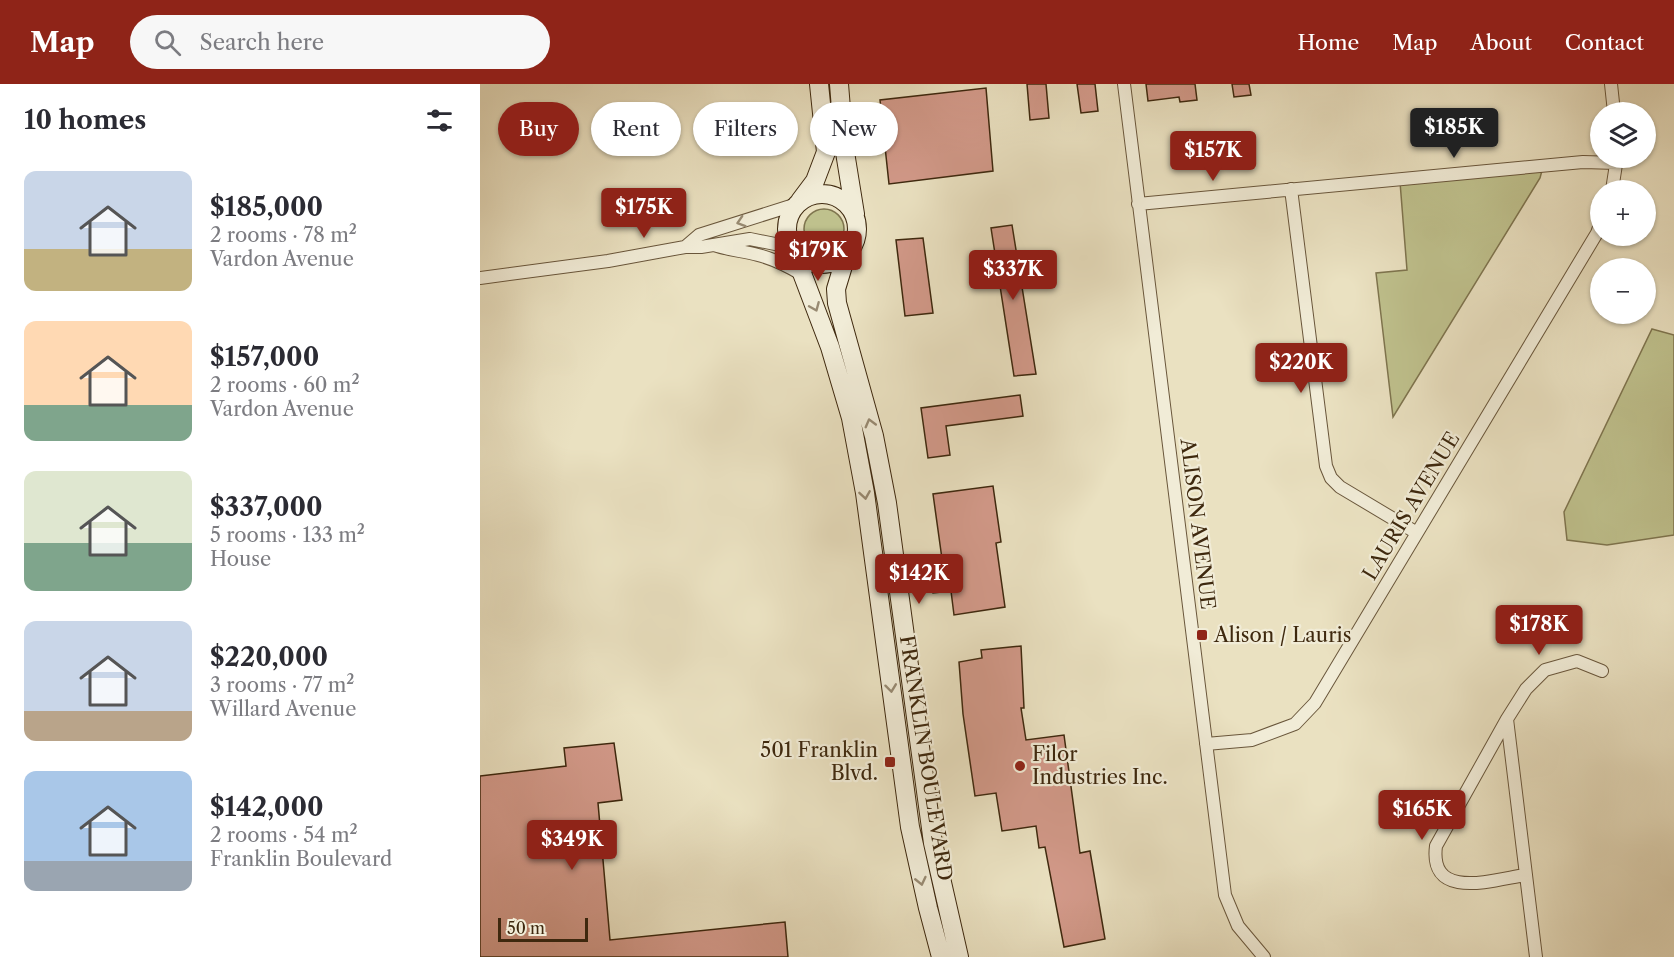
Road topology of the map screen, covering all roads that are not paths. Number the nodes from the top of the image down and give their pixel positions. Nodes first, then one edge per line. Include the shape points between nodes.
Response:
1 (819, 84) edge
2 (839, 84) edge
3 (1124, 84) edge
4 (1611, 84) edge
5 (1613, 102) edge
6 (1590, 162) edge
7 (1291, 189) junction
8 (798, 202) junction
9 (1138, 204) junction
10 (855, 214) junction
11 (713, 245) junction
12 (1590, 246) edge
13 (684, 247) junction
14 (793, 251) junction
15 (846, 256) junction
16 (802, 275) junction
17 (480, 278) edge
18 (1417, 533) junction
19 (1602, 671) dead end
20 (1507, 719) junction
21 (1206, 744) junction
22 (1525, 875) junction
23 (941, 957) edge
24 (959, 957) edge
25 (1264, 957) edge
26 (1536, 957) edge

1 - 8 main road via 826,152 815,181
2 - 10 main road
3 - 9 street, ALISON AVENUE
4 - 5 street
6 - 7 street
7 - 9 street
7 - 18 street via 1326,466 1340,487
8 - 10 main road via 829,194 840,198
8 -> 13 street via 699,235
8 - 14 main road via 788,222
9 - 21 street, ALISON AVENUE
10 - 15 main road via 857,237
11 - 13 street
11 - 14 street via 750,239
11 - 16 street via 760,255
12 - 18 street, LAURIS AVENUE
13 - 17 street
14 - 15 main road via 825,265
14 - 16 main road, FRANKLIN BOULEVARD
24 -> 15 main road, FRANKLIN BOULEVARD via 926,800 888,503 837,303 836,289
16 -> 23 main road, FRANKLIN BOULEVARD via 830,347 851,418 865,493 910,827
18 - 21 street, LAURIS AVENUE via 1315,703 1296,724 1252,740
19 - 20 street via 1577,661 1545,670 1526,689
20 - 22 street
20 - 22 street via 1436,846 1435,858 1437,869 1445,878 1459,883
21 - 25 street, ALISON AVENUE via 1225,895 1238,926
22 - 26 street

